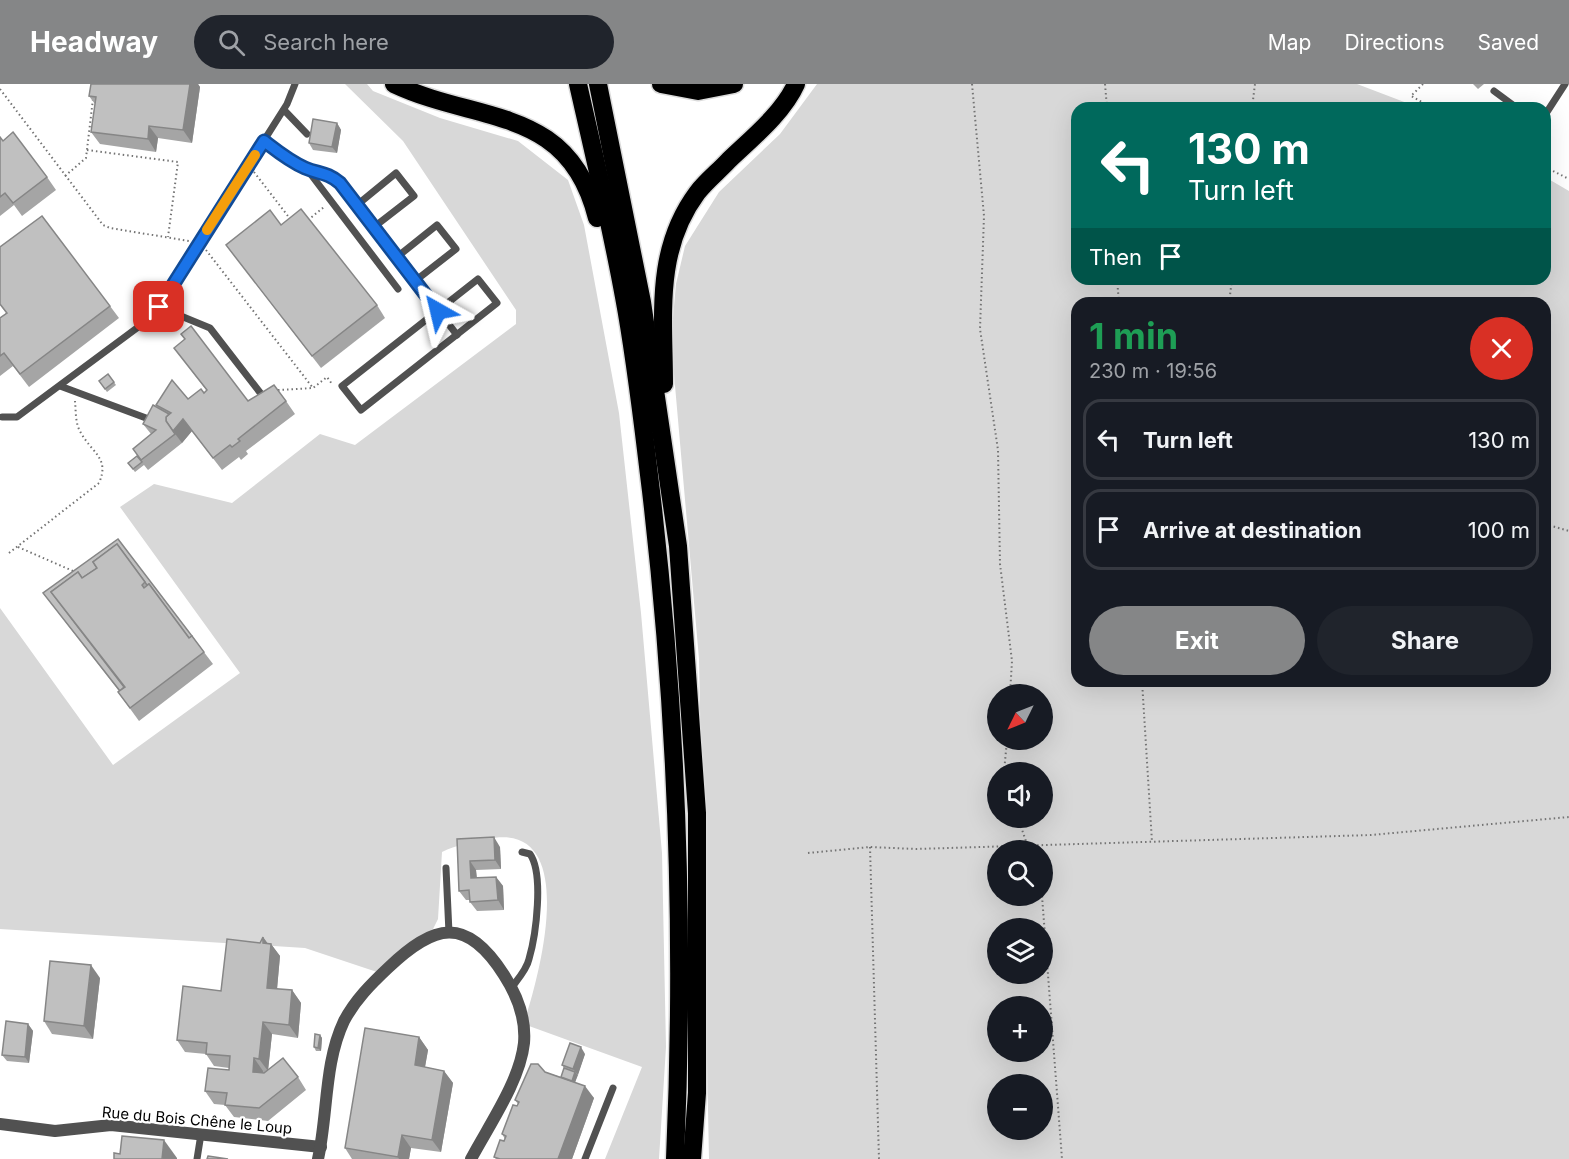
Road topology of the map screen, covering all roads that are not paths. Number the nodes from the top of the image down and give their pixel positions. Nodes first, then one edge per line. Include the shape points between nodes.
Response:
1 (295, 84) edge
2 (394, 84) edge
3 (578, 84) edge
4 (598, 84) edge
5 (661, 84) edge
6 (734, 84) edge
7 (796, 84) edge
8 (1565, 84) edge
9 (1494, 91) dead end
10 (1509, 102) edge
11 (1551, 105) edge
12 (284, 110) junction
13 (307, 134) dead end
14 (264, 141) junction
15 (306, 168) junction
16 (357, 205) junction
17 (374, 227) junction
18 (397, 257) junction
19 (416, 281) junction
20 (398, 289) dead end
21 (159, 307) junction
22 (438, 311) junction
23 (457, 334) junction
24 (630, 338) junction
25 (60, 386) junction
26 (266, 399) edge
27 (2, 417) dead end
28 (146, 418) edge
29 (663, 441) junction
30 (522, 852) dead end
31 (446, 868) dead end
32 (449, 933) junction
33 (512, 987) junction
34 (613, 1089) dead end
35 (0, 1124) edge
36 (201, 1134) junction
37 (320, 1153) edge
38 (197, 1159) edge
39 (471, 1159) edge
40 (585, 1159) edge
41 (675, 1159) edge
42 (692, 1159) edge

1 - 12 lane
2 - 24 highway via 522,125 548,140 573,163 588,188
3 - 24 highway
4 - 29 highway via 642,302
5 - 6 highway via 698,91
7 - 29 highway via 764,126 697,194 672,241 662,295
8 - 11 lane
9 - 10 lane
12 - 13 lane
12 - 14 lane
14 - 15 lane
14 - 21 lane
15 - 16 lane via 328,173
15 - 20 lane
16 - 17 lane
16 - 17 lane via 396,173 414,196
17 - 18 lane
18 - 19 lane
18 - 19 lane via 437,225 456,249
19 - 22 lane
21 - 25 lane
21 - 26 lane via 210,328
22 - 23 lane
22 - 23 lane via 478,279 497,303
22 - 23 lane via 342,386 361,410
24 - 41 highway via 657,546 675,758 679,997
25 - 27 lane via 17,417
25 - 28 lane
29 - 42 highway via 678,546 697,813 697,1093
30 - 33 lane via 530,854 536,864 539,884 529,961
31 - 32 lane
32 - 33 street via 467,936 483,945
32 - 37 street via 414,945 371,983 353,1006 333,1052
33 - 39 street via 525,1031 520,1060
34 - 40 lane
35 - 36 street, Rue du Bois Chêne le Loup via 55,1131 111,1125
36 - 37 street, Rue du Bois Chêne le Loup
36 - 38 lane

